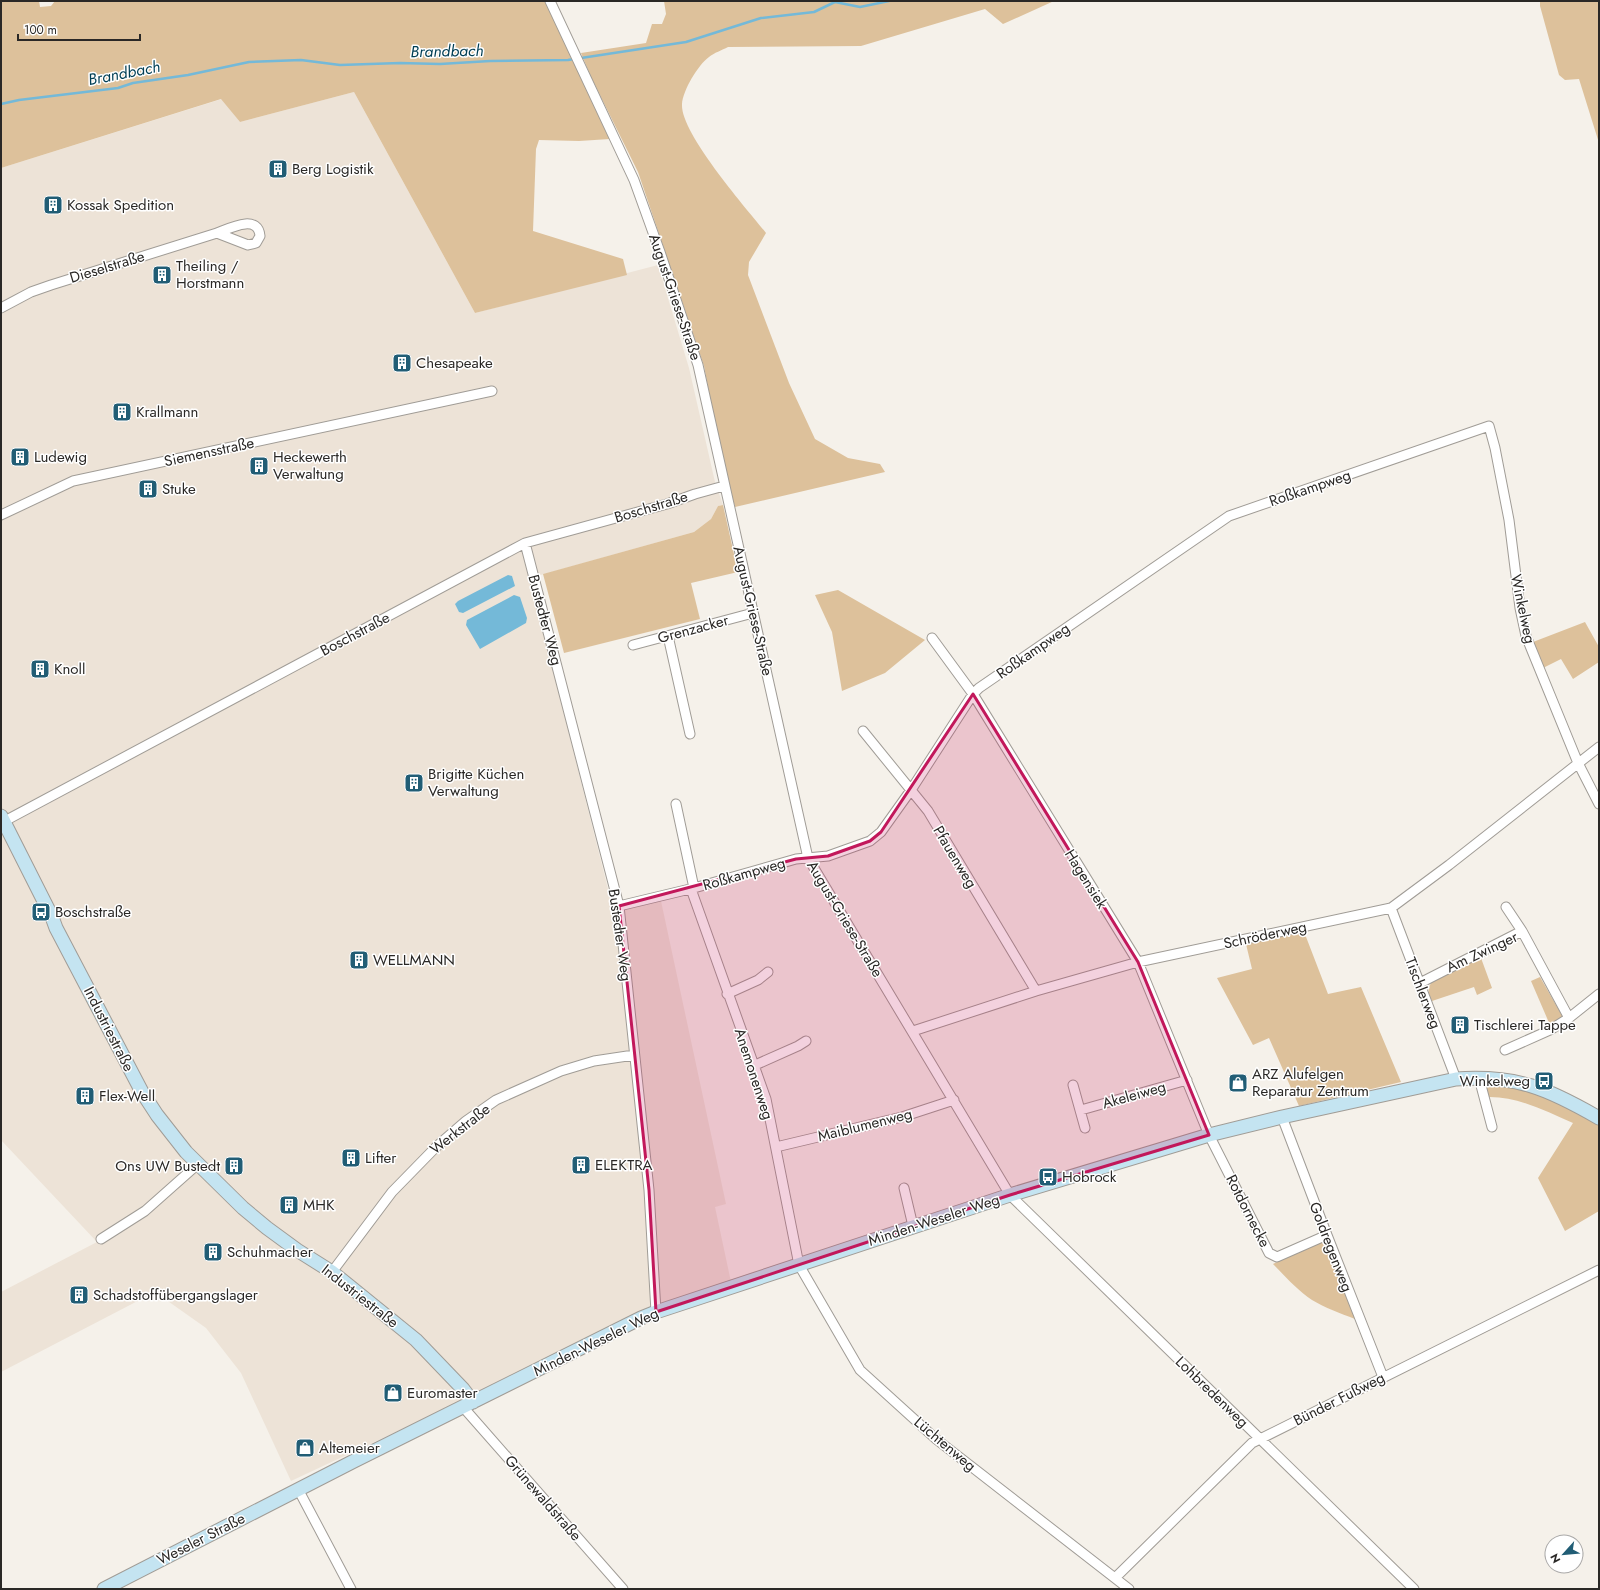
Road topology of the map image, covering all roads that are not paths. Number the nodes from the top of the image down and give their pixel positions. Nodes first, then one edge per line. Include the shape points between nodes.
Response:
1 (550, 1) edge
2 (217, 233) dead end
3 (1, 308) edge
4 (492, 391) dead end
5 (1489, 426) joint
6 (724, 486) junction
7 (1, 515) edge
8 (525, 543) junction
9 (753, 613) junction
10 (668, 636) junction
11 (932, 638) dead end
12 (633, 645) dead end
13 (973, 694) junction
14 (863, 731) dead end
15 (690, 734) dead end
16 (1599, 747) edge
17 (1578, 763) junction
18 (911, 790) junction
19 (676, 804) dead end
20 (1599, 804) edge
21 (2, 820) edge
22 (808, 858) junction
23 (693, 888) junction
24 (618, 906) junction
25 (1391, 908) junction
26 (1506, 908) dead end
27 (1522, 931) junction
28 (1138, 962) junction
29 (768, 972) dead end
30 (1420, 983) junction
31 (1036, 991) junction
32 (727, 994) junction
33 (1599, 994) edge
34 (1569, 1018) junction
35 (912, 1031) junction
36 (806, 1041) dead end
37 (1505, 1050) dead end
38 (634, 1055) junction
39 (752, 1066) junction
40 (1479, 1078) junction
41 (1456, 1079) junction
42 (1187, 1080) junction
43 (1073, 1085) dead end
44 (954, 1100) junction
45 (1080, 1110) junction
46 (1282, 1117) junction
47 (1599, 1118) edge
48 (1492, 1127) dead end
49 (1085, 1128) dead end
50 (1210, 1135) junction
51 (776, 1147) junction
52 (198, 1164) junction
53 (904, 1188) dead end
54 (1010, 1195) junction
55 (913, 1226) junction
56 (1326, 1235) junction
57 (101, 1239) dead end
58 (799, 1264) junction
59 (1599, 1270) edge
60 (332, 1272) junction
61 (656, 1312) junction
62 (1383, 1377) junction
63 (468, 1405) junction
64 (1261, 1439) junction
65 (298, 1489) junction
66 (1115, 1578) junction
67 (104, 1589) edge
68 (351, 1589) edge
69 (623, 1589) edge
70 (1129, 1589) edge
71 (1414, 1589) edge

1 - 6 street, August-Griese-Straße via 634,180 660,252 698,365
2 - 3 street, Dieselstraße via 51,285
4 - 7 street, Siemensstraße via 73,481
5 - 13 street, Roßkampweg via 1229,516
5 - 17 street, Winkelweg via 1509,520 1526,636
6 - 8 street, Boschstraße
6 - 9 street, August-Griese-Straße
8 - 21 street, Boschstraße
8 - 24 street, Bustedter Weg
9 - 10 street, Grenzacker
9 - 22 street, August-Griese-Straße
10 - 12 street, Grenzacker
10 - 15 street
11 - 13 street, Hagensiek
13 - 18 street, Roßkampweg
13 - 28 street, Hagensiek
14 - 18 street, Pfauenweg
16 - 17 street, Schröderweg
17 - 20 street, Winkelweg
17 - 25 street, Schröderweg
18 - 22 street, Roßkampweg via 881,832 870,840 828,856
18 - 31 street, Pfauenweg via 928,811
19 - 23 street, Anemonenweg
21 - 52 street, Industriestraße via 142,1092 174,1138
22 - 23 street, Roßkampweg via 796,859
22 - 35 street, August-Griese-Straße
23 - 24 street, Roßkampweg
23 - 32 street, Anemonenweg
24 - 38 street, Bustedter Weg
25 - 28 street, Schröderweg
25 - 30 street, Tischlerweg
26 - 27 street
27 - 30 street, Am Zwinger
27 - 34 street, Am Zwinger
28 - 31 street, Schröderweg
28 - 42 street, Hagensiek
29 - 32 street via 758,980
30 - 41 street, Tischlerweg
31 - 35 street, Schröderweg
32 - 39 street, Anemonenweg
33 - 34 street
34 - 37 street via 1550,1030
35 - 44 street, August-Griese-Straße
36 - 39 street
38 - 60 street, Werkstraße via 594,1061 561,1071 496,1100 466,1121 436,1147 392,1192
38 - 61 street, Bustedter Weg via 649,1190
39 - 51 street, Anemonenweg via 766,1100
40 - 41 street, Minden-Weseler Weg
40 - 47 street, Minden-Weseler Weg via 1506,1079 1535,1086 1552,1092
40 - 48 street
41 - 46 street, Minden-Weseler Weg
42 - 45 street, Akeleiweg
42 - 50 street, Hagensiek
43 - 45 street
44 - 51 street, Maiblumenweg via 902,1117
44 - 54 street, August-Griese-Straße
45 - 49 street
46 - 50 street, Minden-Weseler Weg
46 - 56 street, Goldregenweg
50 - 54 street, Minden-Weseler Weg
50 - 56 street, Rotdornecke via 1269,1253 1277,1257
51 - 58 street, Anemonenweg
52 - 57 street via 144,1211
52 - 60 street, Industriestraße via 267,1228
53 - 55 street
54 - 55 street, Minden-Weseler Weg
54 - 64 street, Lohbredenweg
55 - 58 street, Minden-Weseler Weg
56 - 62 street, Goldregenweg
58 - 61 street, Minden-Weseler Weg
58 - 66 street, Lüchtenweg via 860,1370 936,1439
59 - 62 street, Bünder Fußweg
60 - 63 street, Industriestraße via 416,1340 462,1389
61 - 63 street, Minden-Weseler Weg
62 - 64 street, Bünder Fußweg
63 - 65 street, Minden-Weseler Weg
63 - 69 street, Grünewaldstraße
64 - 66 street, Bünder Fußweg via 1252,1443
64 - 71 street, Lohbredenweg
65 - 67 street, Weseler Straße
65 - 68 street
66 - 70 street, Lüchtenweg

